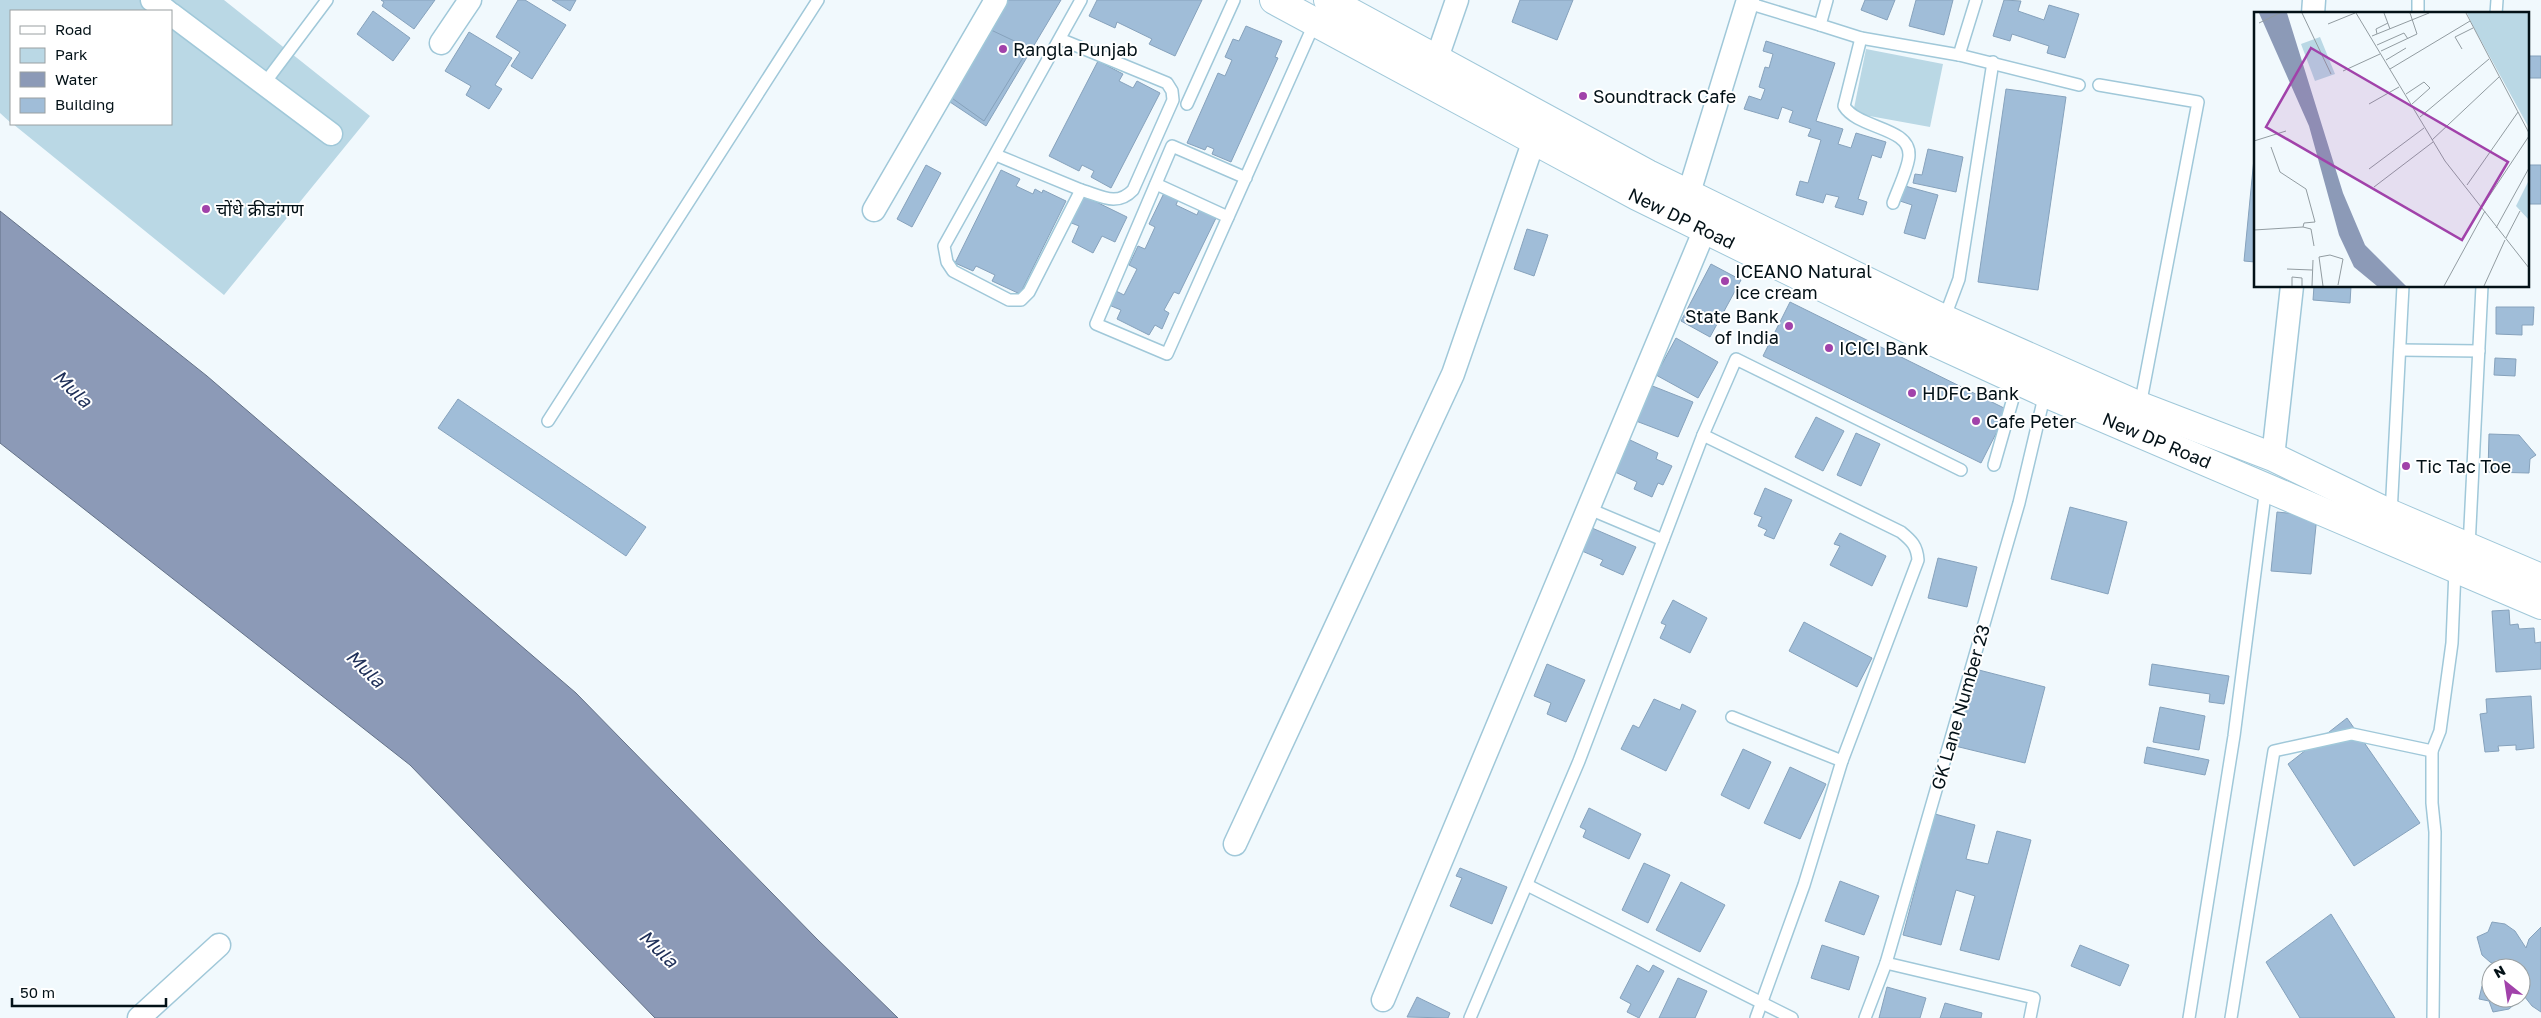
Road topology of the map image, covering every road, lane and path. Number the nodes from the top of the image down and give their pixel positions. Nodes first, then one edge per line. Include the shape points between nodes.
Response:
1 (327, 0) edge
2 (470, 0) edge
3 (818, 0) edge
4 (996, 0) edge
5 (1081, 0) edge
6 (1234, 0) edge
7 (1274, 0) edge
8 (1457, 0) edge
9 (1827, 0) edge
10 (1976, 0) edge
11 (1748, 1) edge
12 (1322, 11) edge
13 (172, 14) edge
14 (1820, 25) junction
15 (1861, 38) junction
16 (1060, 40) junction
17 (441, 43) dead end
18 (1959, 55) junction
19 (1437, 58) junction
20 (1993, 62) junction
21 (264, 84) junction
22 (2079, 85) dead end
23 (2099, 85) dead end
24 (1187, 104) dead end
25 (331, 134) dead end
26 (1534, 140) junction
27 (996, 155) junction
28 (1246, 178) junction
29 (1156, 184) junction
30 (1081, 190) junction
31 (1893, 203) dead end
32 (1686, 205) junction
33 (874, 210) dead end
34 (1228, 217) junction
35 (1705, 229) junction
36 (2292, 288) edge
37 (2403, 288) edge
38 (2482, 288) edge
39 (1944, 320) junction
40 (2400, 350) junction
41 (2479, 350) junction
42 (2019, 380) junction
43 (2045, 392) junction
44 (2140, 406) junction
45 (548, 421) dead end
46 (1704, 434) junction
47 (2273, 457) junction
48 (1994, 465) dead end
49 (1961, 470) dead end
50 (2266, 487) junction
51 (1587, 508) junction
52 (2391, 514) junction
53 (1663, 540) junction
54 (2462, 558) junction
55 (2541, 578) edge
56 (2541, 605) edge
57 (1732, 717) dead end
58 (2432, 751) junction
59 (1842, 761) junction
60 (1234, 844) dead end
61 (1527, 885) junction
62 (219, 945) dead end
63 (1886, 963) junction
64 (1383, 1000) dead end
65 (1761, 1004) junction
66 (139, 1018) edge
67 (1470, 1018) edge
68 (1756, 1018) edge
69 (1792, 1018) edge
70 (1865, 1018) edge
71 (2030, 1018) edge
72 (2189, 1018) edge
73 (2231, 1018) edge
74 (2433, 1018) edge

1 - 21 lane
2 - 17 street
3 - 45 lane
4 - 33 street
5 - 16 lane
6 - 24 lane
7 - 12 main road, New DP Road
8 - 19 street
9 - 14 lane
10 - 18 lane
11 - 14 lane
11 - 32 street
12 - 19 main road, New DP Road
12 - 26 main road, New DP Road
12 - 28 lane
13 - 21 street
14 - 15 lane
15 - 18 lane
15 - 31 lane via 1844,106 1856,119 1900,136 1907,145 1909,155
16 - 27 lane
16 - 30 lane via 1161,80 1172,90 1173,100 1133,190 1126,198 1117,200
18 - 20 lane
19 - 32 main road, New DP Road via 1648,174
20 - 22 lane
20 - 39 lane via 1958,279
21 - 25 street
23 - 44 lane via 2198,102
26 - 32 main road, New DP Road via 1637,196
26 - 60 street via 1453,374
27 - 30 lane
27 - 30 lane via 944,246 947,262 953,271 1009,300 1021,300 1029,292
28 - 29 lane via 1172,146
28 - 34 lane
29 - 34 lane
29 - 34 lane via 1096,324 1167,354
32 - 35 main road, New DP Road
32 - 39 main road, New DP Road
35 - 42 main road, New DP Road via 1932,341
35 - 51 street
36 - 47 street
37 - 40 lane
38 - 41 lane
39 - 44 main road, New DP Road
40 - 41 lane
40 - 52 lane
41 - 54 lane
42 - 43 main road, New DP Road
42 - 48 lane
43 - 50 main road, New DP Road
43 - 63 lane, GK Lane Number 23 via 2019,503
44 - 47 main road, New DP Road
46 - 49 lane via 1736,359
46 - 53 lane
46 - 59 lane via 1902,532 1917,549 1918,560
47 - 52 main road, New DP Road
50 - 54 main road, New DP Road
50 - 72 lane via 2234,736
51 - 53 lane
51 - 64 street
52 - 54 main road, New DP Road
53 - 61 lane via 1579,761
54 - 55 main road, New DP Road
54 - 56 main road, New DP Road
54 - 58 lane via 2440,731
57 - 59 lane
58 - 73 lane via 2352,734 2274,751
58 - 74 lane via 2435,832
59 - 65 lane via 1804,885
61 - 65 lane
61 - 67 lane
62 - 66 street
63 - 70 lane, GK Lane Number 23
63 - 71 lane via 2034,998
65 - 68 lane
65 - 69 lane

